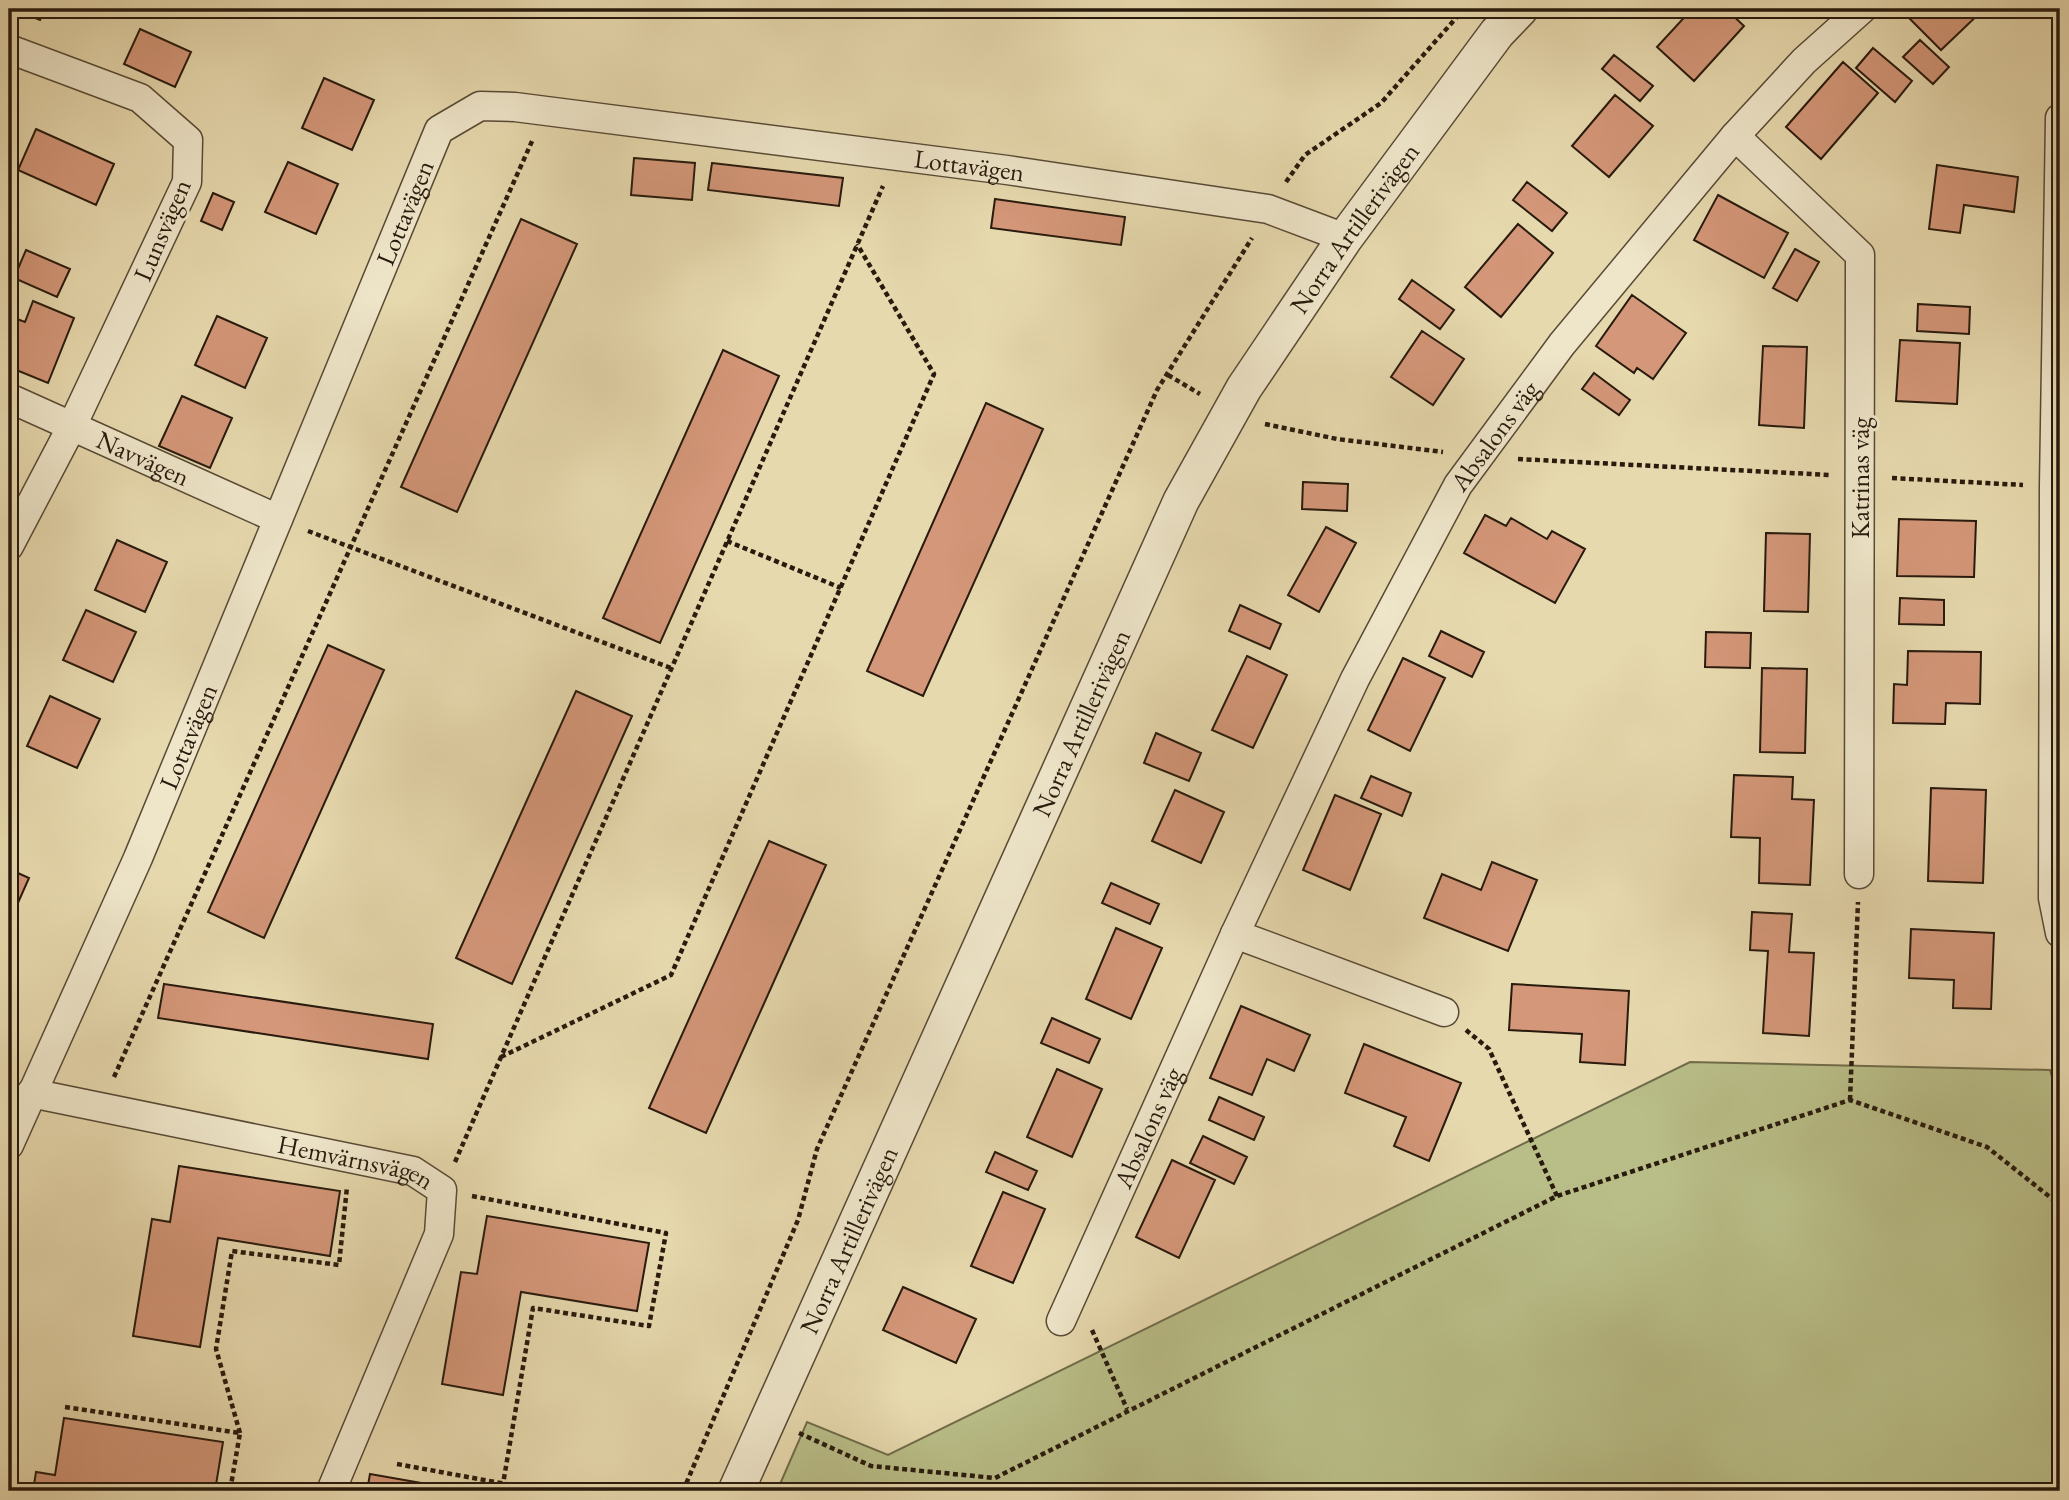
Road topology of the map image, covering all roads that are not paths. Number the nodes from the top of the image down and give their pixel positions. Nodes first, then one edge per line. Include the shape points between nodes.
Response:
1 (1520, 9) edge
2 (1862, 9) edge
3 (9, 49) edge
4 (2060, 118) edge
5 (1735, 136) junction
6 (1345, 237) junction
7 (9, 398) edge
8 (72, 426) junction
9 (278, 519) junction
10 (9, 546) edge
11 (1859, 874) road end
12 (2060, 933) edge
13 (1235, 934) junction
14 (1444, 1012) road end
15 (31, 1093) junction
16 (9, 1145) edge
17 (1061, 1321) road end
18 (331, 1491) edge
19 (736, 1491) edge

1 - 6 street, Norra Artillerivägen via 1497,33
2 - 5 street, Absalons väg via 1804,61
3 - 8 street, Lunsvägen via 140,98 188,141 187,182
4 - 12 street via 2053,898
5 - 11 street, Katrinas väg via 1860,255
5 - 13 street, Absalons väg via 1562,344 1458,485 1355,679
6 - 9 street, Lottavägen via 1268,209 896,156 480,106 439,130
6 - 19 street, Norra Artillerivägen via 1230,412 1181,501
7 - 8 street, Navvägen
8 - 9 street, Navvägen
8 - 10 street, Lunsvägen
9 - 15 street, Lottavägen via 138,858
13 - 14 street
13 - 17 street, Absalons väg
15 - 16 street, Lottavägen
15 - 18 street, Hemvärnsvägen via 413,1171 442,1190 439,1234

